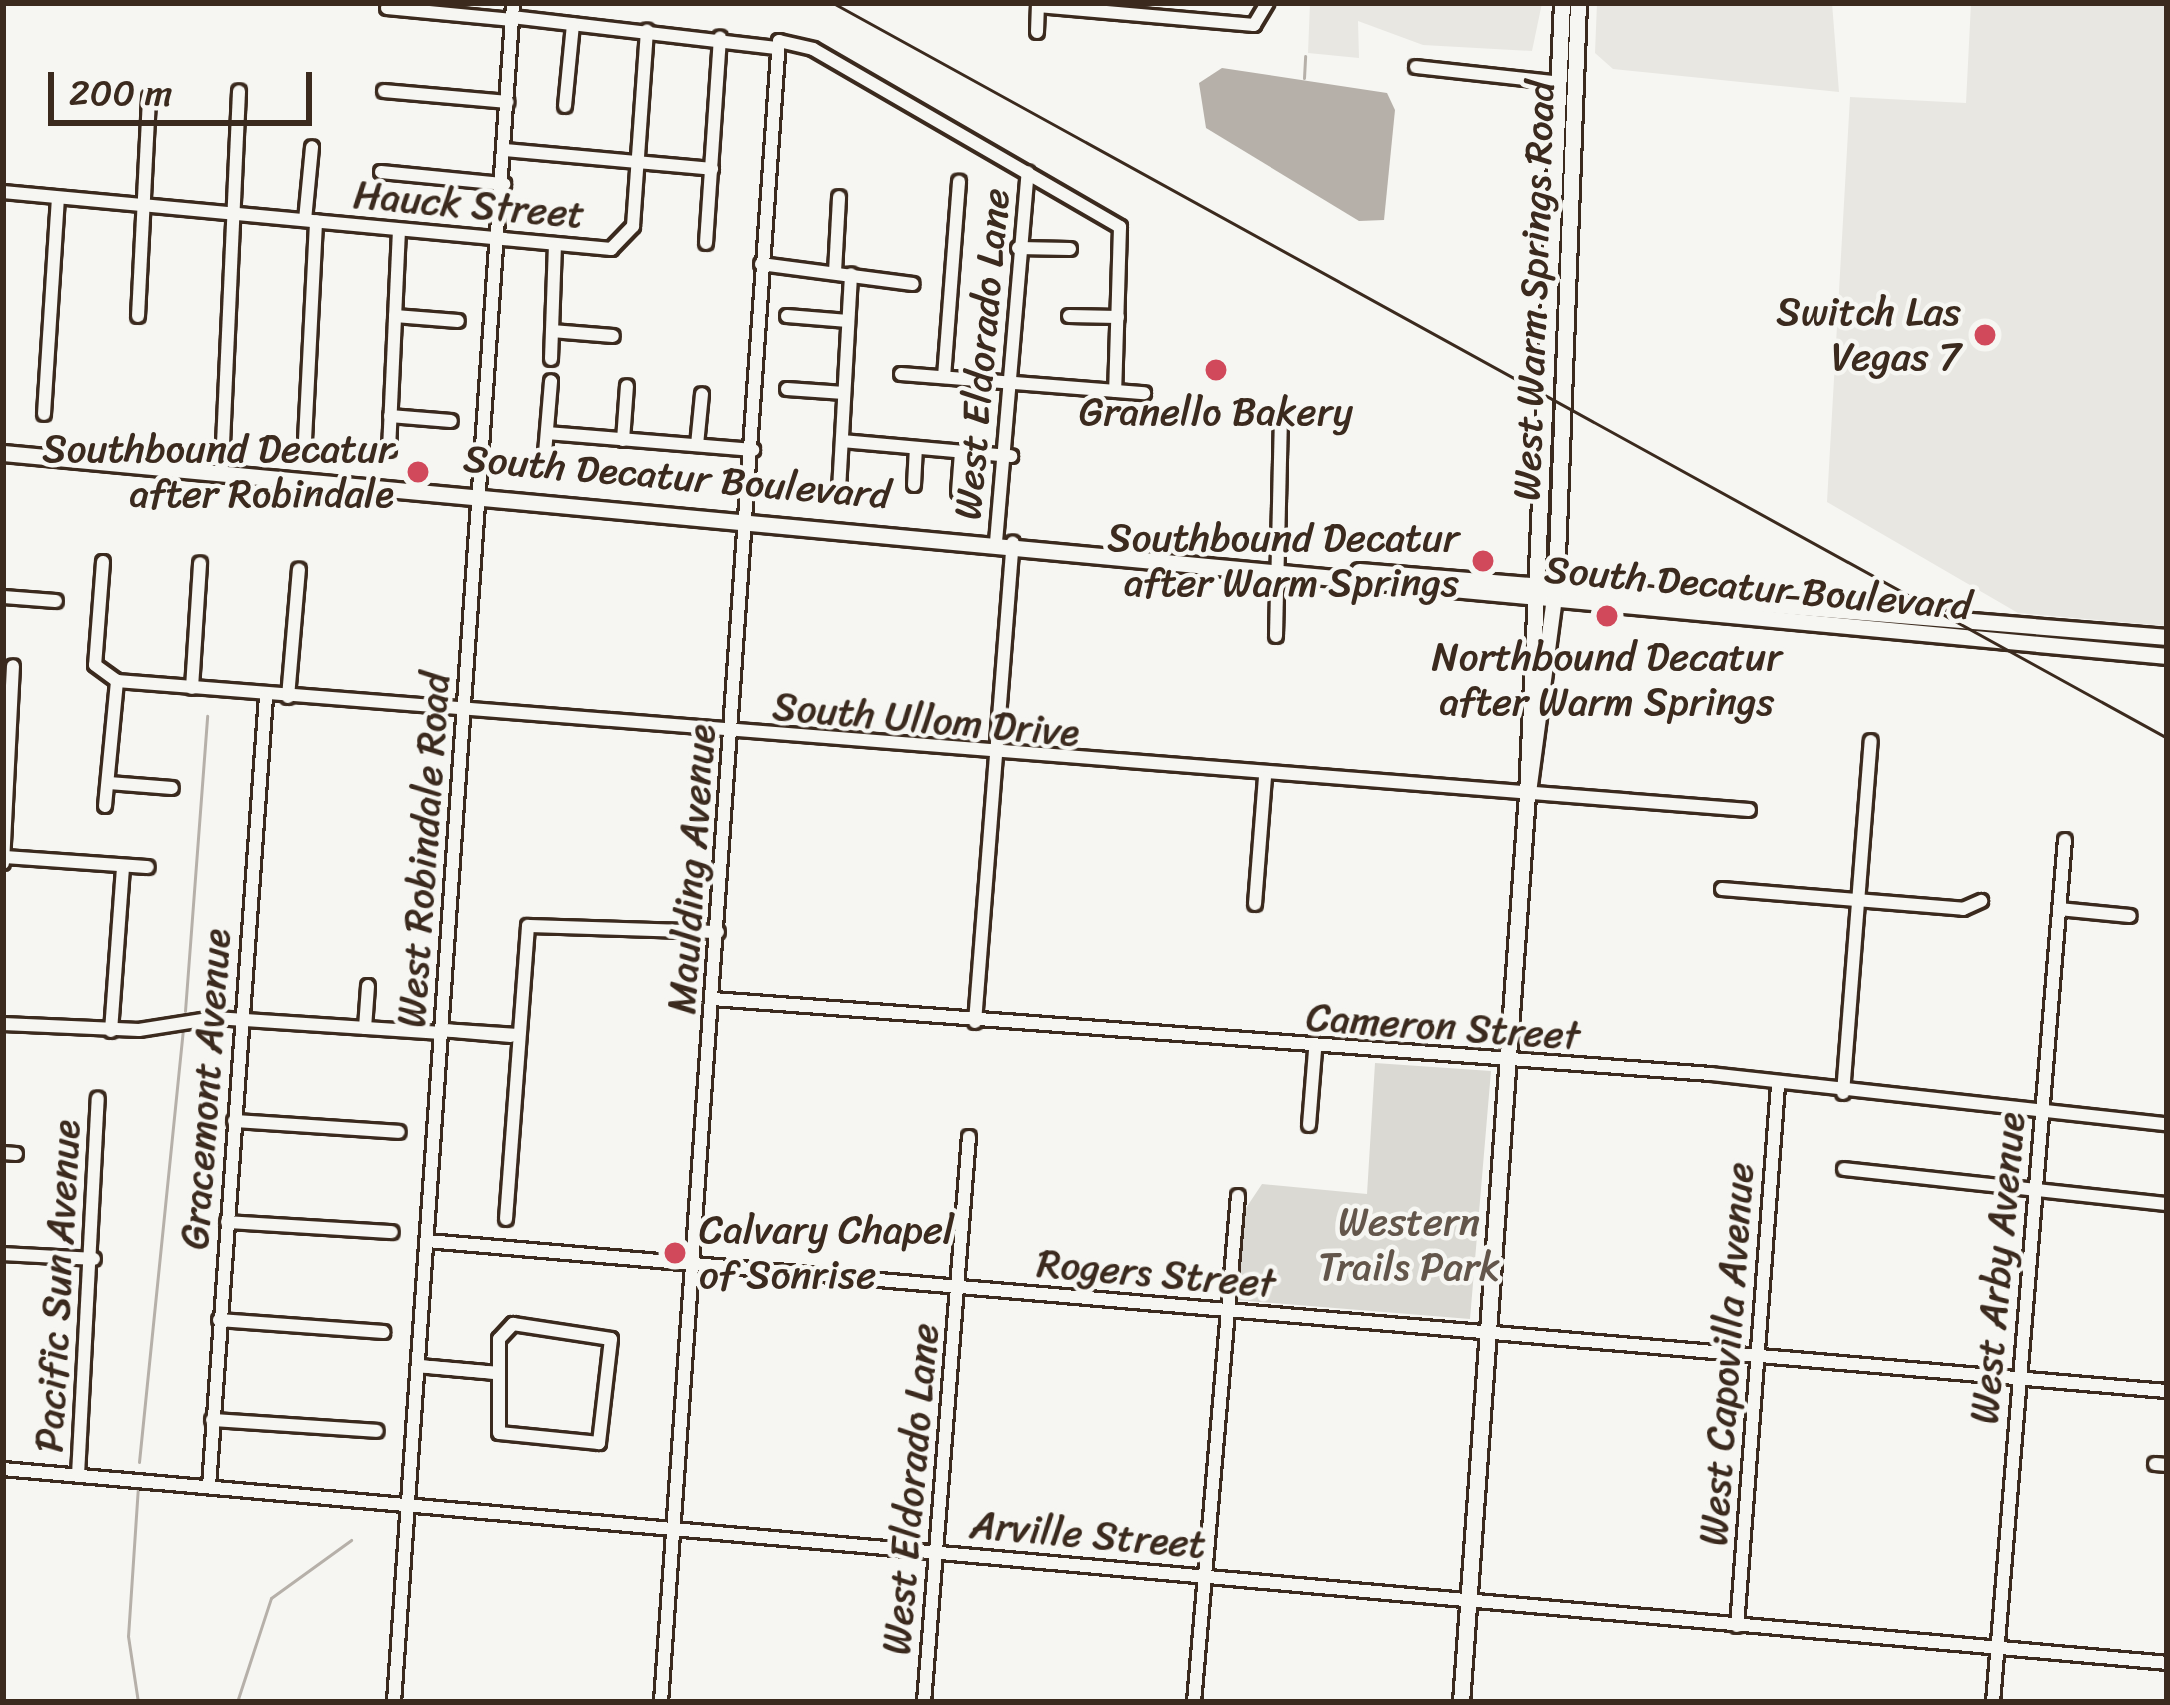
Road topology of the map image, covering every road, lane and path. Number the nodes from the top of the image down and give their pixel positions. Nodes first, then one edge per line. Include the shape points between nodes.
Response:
1 (1267, 3) edge
2 (1562, 3) edge
3 (1578, 3) edge
4 (1038, 5) edge
5 (1089, 7) edge
6 (388, 8) dead end
7 (1160, 10) edge
8 (513, 13) edge
9 (573, 24) junction
10 (647, 31) junction
11 (1037, 32) dead end
12 (720, 37) junction
13 (777, 45) junction
14 (1416, 67) dead end
15 (1560, 83) junction
16 (239, 91) dead end
17 (384, 91) dead end
18 (148, 97) dead end
19 (508, 101) junction
20 (565, 106) dead end
21 (312, 147) dead end
22 (505, 150) junction
23 (639, 162) junction
24 (712, 169) junction
25 (381, 172) dead end
26 (1028, 172) junction
27 (959, 182) dead end
28 (504, 184) junction
29 (3, 192) edge
30 (838, 197) dead end
31 (58, 198) junction
32 (144, 206) junction
33 (231, 215) junction
34 (311, 220) junction
35 (399, 231) junction
36 (500, 241) junction
37 (706, 242) dead end
38 (555, 244) junction
39 (1018, 248) junction
40 (1070, 249) dead end
41 (761, 264) junction
42 (835, 272) junction
43 (851, 274) junction
44 (913, 284) dead end
45 (138, 316) dead end
46 (395, 316) junction
47 (787, 316) dead end
48 (1069, 316) dead end
49 (1118, 317) junction
50 (458, 321) dead end
51 (848, 321) junction
52 (552, 332) junction
53 (613, 336) dead end
54 (550, 358) dead end
55 (902, 374) dead end
56 (944, 377) junction
57 (551, 382) dead end
58 (1012, 383) junction
59 (627, 386) dead end
60 (788, 389) dead end
61 (1114, 391) junction
62 (844, 393) junction
63 (1144, 393) dead end
64 (702, 394) dead end
65 (44, 414) dead end
66 (390, 416) junction
67 (1281, 419) dead end
68 (452, 422) dead end
69 (547, 433) junction
70 (305, 440) dead end
71 (623, 440) junction
72 (842, 441) junction
73 (697, 446) junction
74 (916, 448) junction
75 (389, 450) dead end
76 (753, 451) junction
77 (961, 452) junction
78 (3, 453) edge
79 (1011, 456) junction
80 (544, 465) dead end
81 (222, 466) junction
82 (914, 485) dead end
83 (839, 490) dead end
84 (481, 491) junction
85 (958, 492) dead end
86 (750, 514) junction
87 (1004, 542) junction
88 (103, 562) dead end
89 (200, 562) dead end
90 (1281, 568) junction
91 (298, 569) dead end
92 (1345, 574) junction
93 (1534, 579) junction
94 (1556, 581) junction
95 (3, 596) edge
96 (56, 601) dead end
97 (1533, 603) junction
98 (1554, 604) junction
99 (1276, 636) dead end
100 (2167, 637) edge
101 (2167, 656) edge
102 (13, 666) dead end
103 (117, 681) junction
104 (192, 688) junction
105 (266, 696) junction
106 (288, 698) junction
107 (464, 710) junction
108 (732, 735) junction
109 (9, 741) edge
110 (1870, 741) dead end
111 (998, 756) junction
112 (1264, 777) junction
113 (109, 783) junction
114 (172, 788) dead end
115 (1527, 795) junction
116 (105, 806) dead end
117 (1749, 810) dead end
118 (2065, 840) dead end
119 (4, 860) edge
120 (123, 867) junction
121 (148, 867) dead end
122 (1722, 889) dead end
123 (1858, 900) junction
124 (1981, 901) dead end
125 (1255, 904) dead end
126 (2059, 909) junction
127 (2130, 916) dead end
128 (718, 932) junction
129 (368, 986) dead end
130 (713, 999) junction
131 (241, 1019) junction
132 (975, 1022) junction
133 (3, 1024) edge
134 (364, 1028) junction
135 (111, 1031) junction
136 (442, 1031) junction
137 (518, 1035) junction
138 (1315, 1049) junction
139 (1510, 1063) junction
140 (1778, 1087) junction
141 (1843, 1093) junction
142 (98, 1099) dead end
143 (2042, 1111) junction
144 (233, 1121) junction
145 (2167, 1124) edge
146 (1309, 1125) dead end
147 (399, 1132) dead end
148 (969, 1137) dead end
149 (1844, 1168) dead end
150 (2035, 1187) junction
151 (1238, 1196) dead end
152 (2167, 1204) edge
153 (506, 1219) dead end
154 (227, 1222) junction
155 (392, 1232) dead end
156 (427, 1241) junction
157 (3, 1253) edge
158 (94, 1259) junction
159 (692, 1264) junction
160 (957, 1288) junction
161 (1223, 1310) junction
162 (219, 1320) junction
163 (384, 1332) dead end
164 (1490, 1333) junction
165 (1754, 1355) junction
166 (418, 1366) junction
167 (497, 1372) junction
168 (2019, 1378) junction
169 (2167, 1391) edge
170 (212, 1420) junction
171 (377, 1432) dead end
172 (3, 1469) edge
173 (78, 1475) junction
174 (208, 1486) junction
175 (409, 1502) junction
176 (673, 1529) junction
177 (936, 1553) junction
178 (1204, 1574) junction
179 (1469, 1601) junction
180 (1738, 1626) junction
181 (1997, 1647) junction
182 (2167, 1663) edge
183 (394, 1702) edge
184 (662, 1702) edge
185 (924, 1702) edge
186 (1194, 1702) edge
187 (1461, 1702) edge
188 (1993, 1702) edge

1 - 7 street via 1259,23
2 - 15 main road, West Warm Springs Road
3 - 94 main road, West Warm Springs Road
4 - 5 street
4 - 11 street
5 - 7 street
6 - 8 street
8 - 9 street
8 - 19 street, West Robindale Road
9 - 10 street
9 - 20 street
10 - 12 street
10 - 23 street
12 - 13 street
12 - 24 street
13 - 26 street via 813,49
13 - 41 street, Maulding Avenue
14 - 15 street
15 - 93 main road, West Warm Springs Road
16 - 33 street
17 - 19 street
18 - 32 street
19 - 22 street, West Robindale Road
21 - 34 street, Hauck Street
22 - 23 street
22 - 28 street, West Robindale Road
23 - 24 street
23 - 38 street, Hauck Street via 626,242
24 - 37 street
25 - 28 street
26 - 39 street, West Eldorado Lane
26 - 49 street via 1120,227
27 - 56 street
28 - 36 street, West Robindale Road
29 - 31 street, Hauck Street
30 - 42 street
31 - 32 street, Hauck Street
31 - 65 street
32 - 33 street, Hauck Street
32 - 45 street
33 - 34 street, Hauck Street
33 - 81 street
34 - 35 street, Hauck Street
34 - 70 street
35 - 36 street, Hauck Street
35 - 46 street
36 - 38 street, Hauck Street
36 - 84 street, West Robindale Road
38 - 52 street
39 - 40 street
39 - 58 street, West Eldorado Lane
41 - 42 street
41 - 76 street, Maulding Avenue
42 - 43 street
43 - 44 street
43 - 51 street
46 - 50 street
46 - 66 street
47 - 51 street
48 - 49 street
49 - 61 street
51 - 62 street
52 - 53 street
52 - 54 street
55 - 56 street
56 - 58 street
57 - 69 street
58 - 61 street
58 - 79 street, West Eldorado Lane
59 - 71 street
60 - 62 street
61 - 63 street
62 - 72 street
64 - 73 street
66 - 68 street
66 - 75 street
67 - 90 street
69 - 71 street
69 - 80 street
71 - 73 street
72 - 74 street
72 - 83 street
73 - 76 street
74 - 77 street
74 - 82 street
76 - 86 street, Maulding Avenue
77 - 79 street
77 - 85 street
78 - 81 main road, South Decatur Boulevard
79 - 87 street, West Eldorado Lane
81 - 84 main road, South Decatur Boulevard
84 - 86 main road, South Decatur Boulevard
84 - 107 street, West Robindale Road
86 - 87 main road, South Decatur Boulevard
86 - 108 street, Maulding Avenue
87 - 90 main road, South Decatur Boulevard
87 - 111 street, West Eldorado Lane
88 - 103 street, South Ullom Drive via 100,674
89 - 104 street
90 - 92 main road, South Decatur Boulevard
90 - 99 street
91 - 106 street
92 - 93 main road, South Decatur Boulevard
92 - 97 main road, South Decatur Boulevard
93 - 94 main road, South Decatur Boulevard
93 - 97 main road, West Warm Springs Road
94 - 98 main road, West Warm Springs Road
94 - 100 main road, South Decatur Boulevard
95 - 96 street
97 - 98 main road, South Decatur Boulevard
97 - 115 main road, West Warm Springs Road
98 - 101 main road, South Decatur Boulevard
98 - 115 main road, West Warm Springs Road
102 - 109 street
103 - 104 street, South Ullom Drive
103 - 113 street
104 - 105 street, South Ullom Drive
105 - 106 street, South Ullom Drive
105 - 131 street, Gracemont Avenue
106 - 107 street, South Ullom Drive
107 - 108 street, South Ullom Drive
107 - 136 street, West Robindale Road
108 - 111 street, South Ullom Drive
108 - 128 street, Maulding Avenue
109 - 119 street
110 - 123 street
111 - 112 street, South Ullom Drive
111 - 132 street, West Eldorado Lane
112 - 115 street, South Ullom Drive
112 - 125 street
113 - 114 street
113 - 116 street
115 - 117 street, South Ullom Drive
115 - 139 main road, West Warm Springs Road
118 - 126 street, West Arby Avenue
119 - 120 street
120 - 121 street
120 - 135 street
122 - 123 street
123 - 124 street via 1963,909
123 - 141 street
126 - 127 street
126 - 143 street, West Arby Avenue
128 - 130 street, Maulding Avenue
128 - 137 street via 528,926
129 - 134 street
130 - 132 street, Cameron Street
130 - 159 street, Maulding Avenue
131 - 134 street
131 - 135 street
131 - 144 street, Gracemont Avenue
132 - 138 street, Cameron Street
133 - 135 street
134 - 136 street
136 - 137 street
136 - 156 street, West Robindale Road
137 - 153 street
138 - 139 street, Cameron Street
138 - 146 street
139 - 140 street, Cameron Street
139 - 164 main road, West Warm Springs Road
140 - 141 street, Cameron Street
140 - 165 street, West Capovilla Avenue
141 - 143 street, Cameron Street
142 - 158 street, Pacific Sun Avenue
143 - 145 street, Cameron Street
143 - 150 street, West Arby Avenue
144 - 147 street
144 - 154 street, Gracemont Avenue
148 - 160 street, West Eldorado Lane
149 - 150 street
150 - 152 street
150 - 168 street, West Arby Avenue
151 - 161 street
154 - 155 street
154 - 162 street, Gracemont Avenue
156 - 159 street, Rogers Street
156 - 166 street, West Robindale Road
157 - 158 street
158 - 173 street, Pacific Sun Avenue
159 - 160 street, Rogers Street
159 - 176 street, Maulding Avenue
160 - 161 street, Rogers Street
160 - 177 street, West Eldorado Lane
161 - 164 street, Rogers Street
161 - 178 street
162 - 163 street
162 - 170 street, Gracemont Avenue
164 - 165 street, Rogers Street
164 - 179 main road, West Warm Springs Road
165 - 168 street, Rogers Street
165 - 180 street, West Capovilla Avenue
166 - 167 street
166 - 175 street, West Robindale Road
167 - 167 street via 494,1422 509,1439 591,1446 606,1432 606,1333 513,1324 499,1339
168 - 169 street, Rogers Street
168 - 181 street, West Arby Avenue
170 - 171 street
170 - 174 street, Gracemont Avenue
172 - 173 street, Arville Street
173 - 174 street, Arville Street
174 - 175 street, Arville Street
175 - 176 street, Arville Street
175 - 183 street, West Robindale Road
176 - 177 street, Arville Street
176 - 184 street, Maulding Avenue
177 - 178 street, Arville Street
177 - 185 street, West Eldorado Lane
178 - 179 street, Arville Street
178 - 186 street
179 - 180 street, Arville Street
179 - 187 main road, West Warm Springs Road
180 - 181 street, Arville Street
181 - 182 street, Arville Street
181 - 188 street, West Arby Avenue

